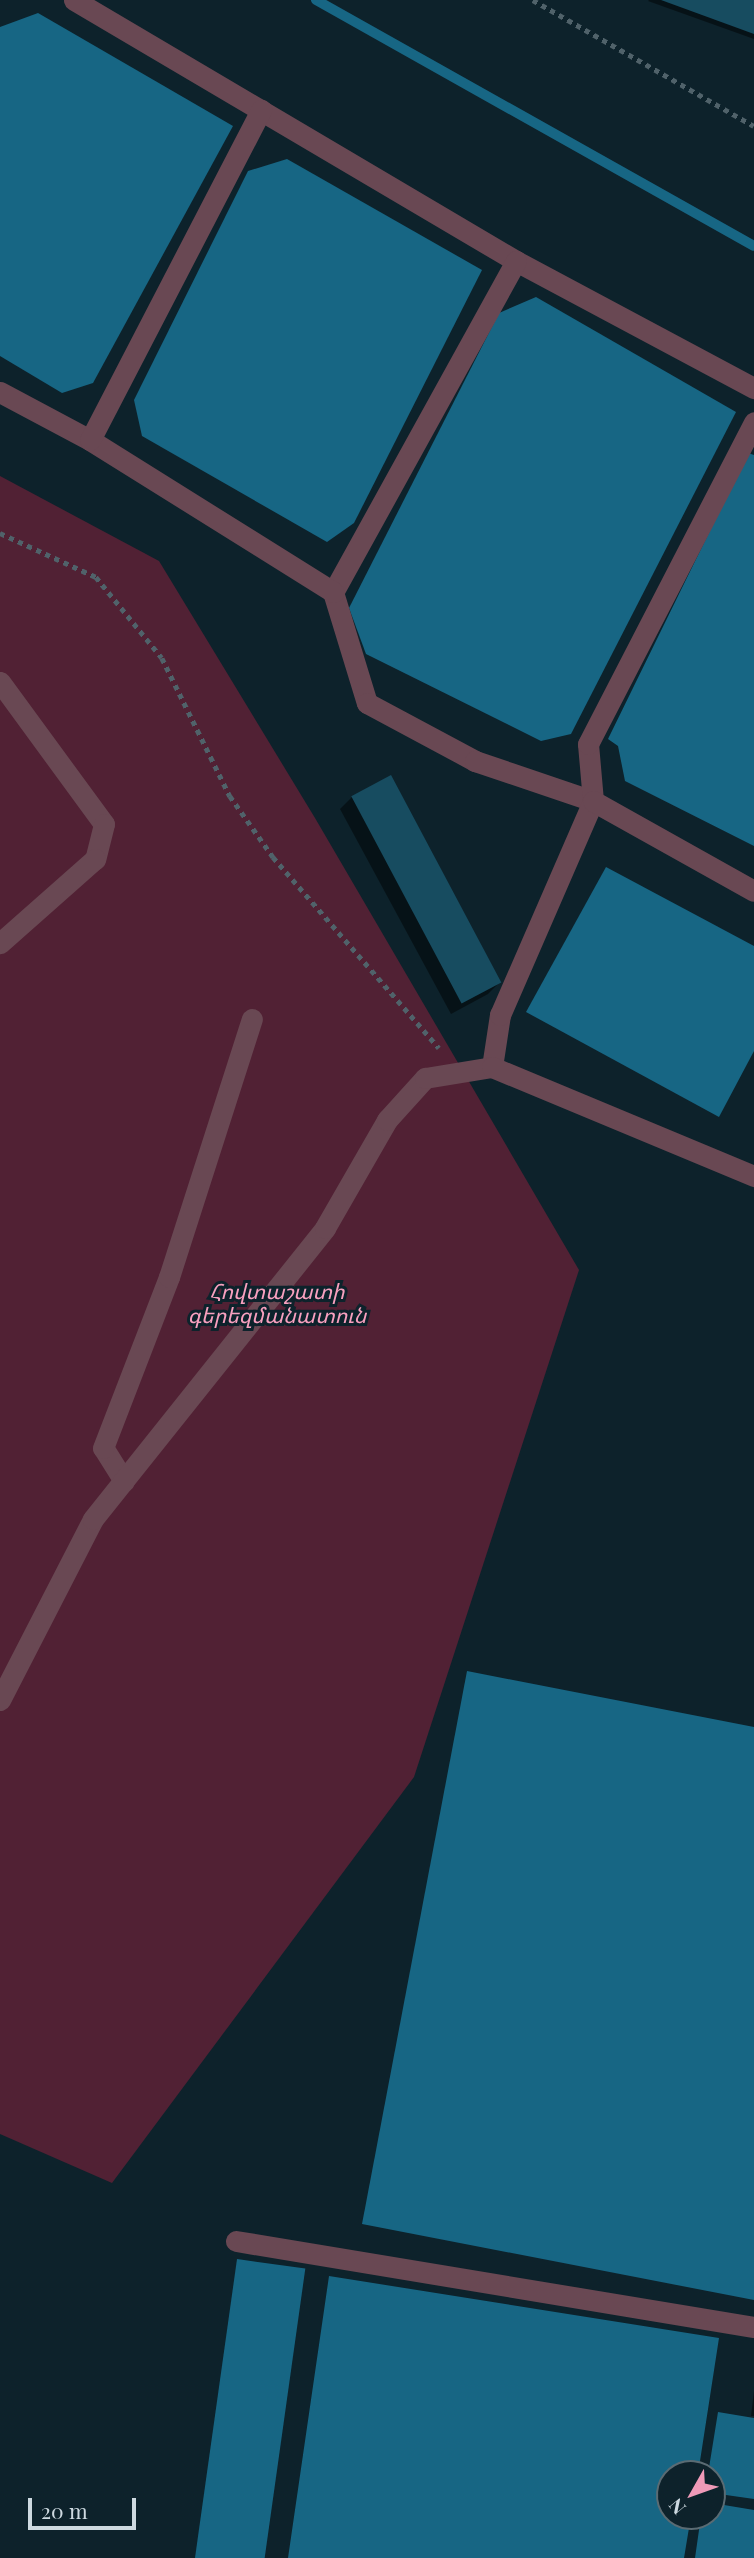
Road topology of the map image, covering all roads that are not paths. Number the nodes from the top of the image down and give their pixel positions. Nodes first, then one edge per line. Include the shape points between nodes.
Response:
1 (74, 0) edge
2 (261, 110) junction
3 (516, 261) junction
4 (754, 388) edge
5 (0, 392) edge
6 (754, 422) edge
7 (90, 440) junction
8 (333, 592) junction
9 (0, 682) edge
10 (593, 801) junction
11 (754, 891) edge
12 (0, 943) edge
13 (252, 1019) dead end
14 (492, 1067) junction
15 (754, 1176) edge
16 (124, 1481) junction
17 (0, 1700) edge
18 (236, 2241) dead end
19 (754, 2327) edge

1 - 2 lane
2 - 3 lane
2 - 7 lane
3 - 4 lane
3 - 8 lane
5 - 7 lane
6 - 10 lane via 588,744
7 - 8 lane
8 - 10 lane via 367,703 475,761
9 - 12 lane via 104,824 94,859
10 - 11 lane
10 - 14 lane via 500,1015
13 - 16 lane via 169,1277 103,1448
14 - 15 lane
14 - 16 lane via 425,1078 387,1120 326,1228
16 - 17 lane via 93,1520
18 - 19 lane

